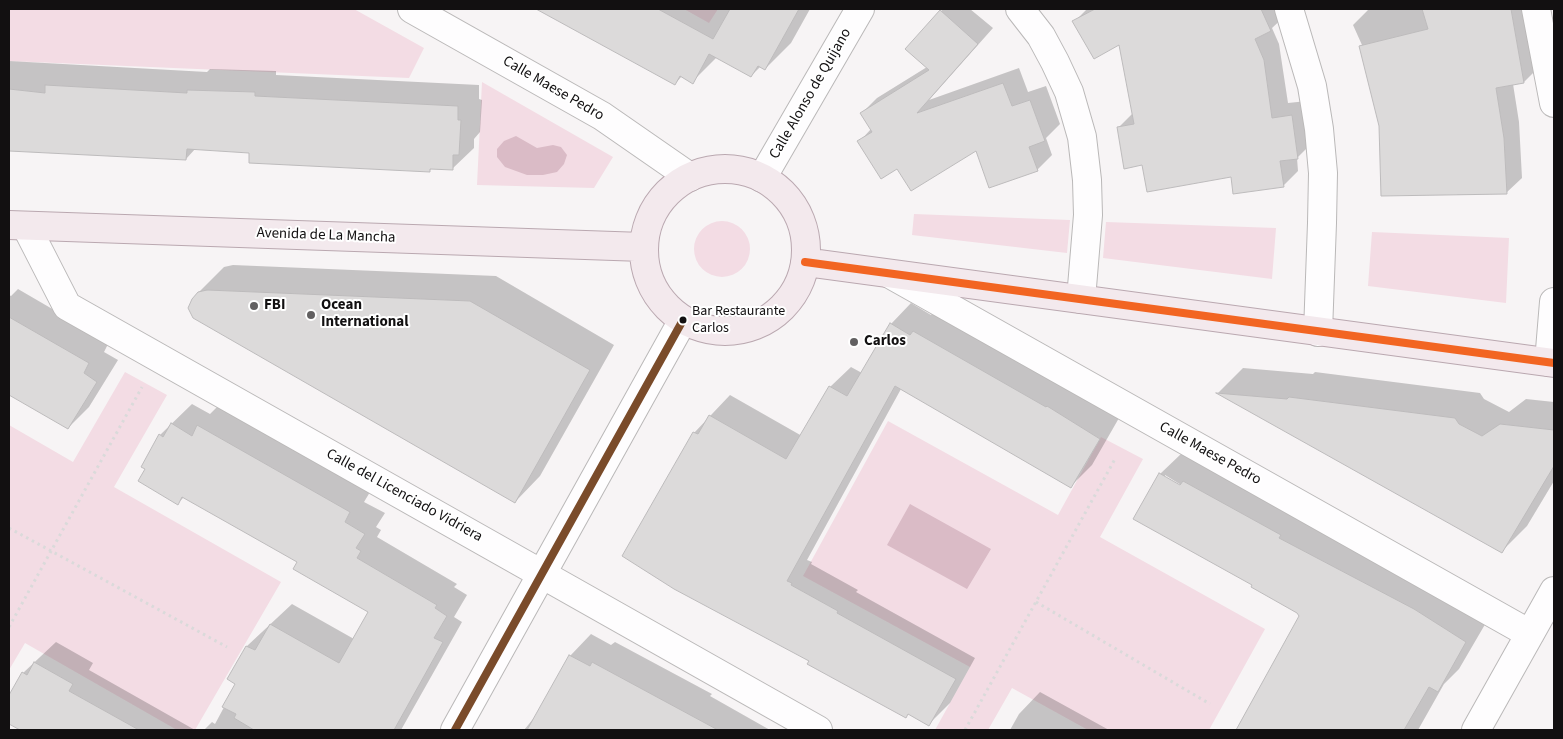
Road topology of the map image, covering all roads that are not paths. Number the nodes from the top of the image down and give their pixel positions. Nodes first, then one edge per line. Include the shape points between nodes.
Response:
1 (412, 9) edge
2 (860, 9) edge
3 (1020, 9) edge
4 (1289, 9) edge
5 (1536, 9) edge
6 (1553, 84) edge
7 (690, 176) junction
8 (762, 178) junction
9 (17, 226) edge
10 (643, 246) junction
11 (805, 262) junction
12 (890, 274) junction
13 (1081, 299) junction
14 (1554, 302) edge
15 (683, 320) junction
16 (1318, 332) junction
17 (1552, 363) edge
18 (542, 574) junction
19 (1554, 591) edge
20 (1530, 634) junction
21 (455, 730) edge
22 (818, 730) edge
23 (1476, 730) edge

1 - 7 street, Calle Maese Pedro via 602,116
2 - 8 street, Calle Alonso de Quijano
3 - 13 street via 1056,62 1082,137 1088,215
4 - 16 street via 1312,86 1319,129 1322,207
5 - 6 street
7 - 8 main road via 726,169
7 - 10 main road via 666,194 650,218
8 - 11 main road via 793,206 802,226
9 - 10 main road, Avenida de La Mancha
9 - 18 street, Calle del Licenciado Vidriera via 67,306
10 - 15 main road via 645,268 653,289
11 - 12 main road
11 - 15 main road via 797,288 767,320 725,332
12 - 13 main road
12 - 20 street, Calle Maese Pedro
13 - 16 main road
14 - 17 street
15 - 18 street
16 - 17 main road
18 - 21 street
18 - 22 street, Calle del Licenciado Vidriera
19 - 20 street
20 - 23 street

